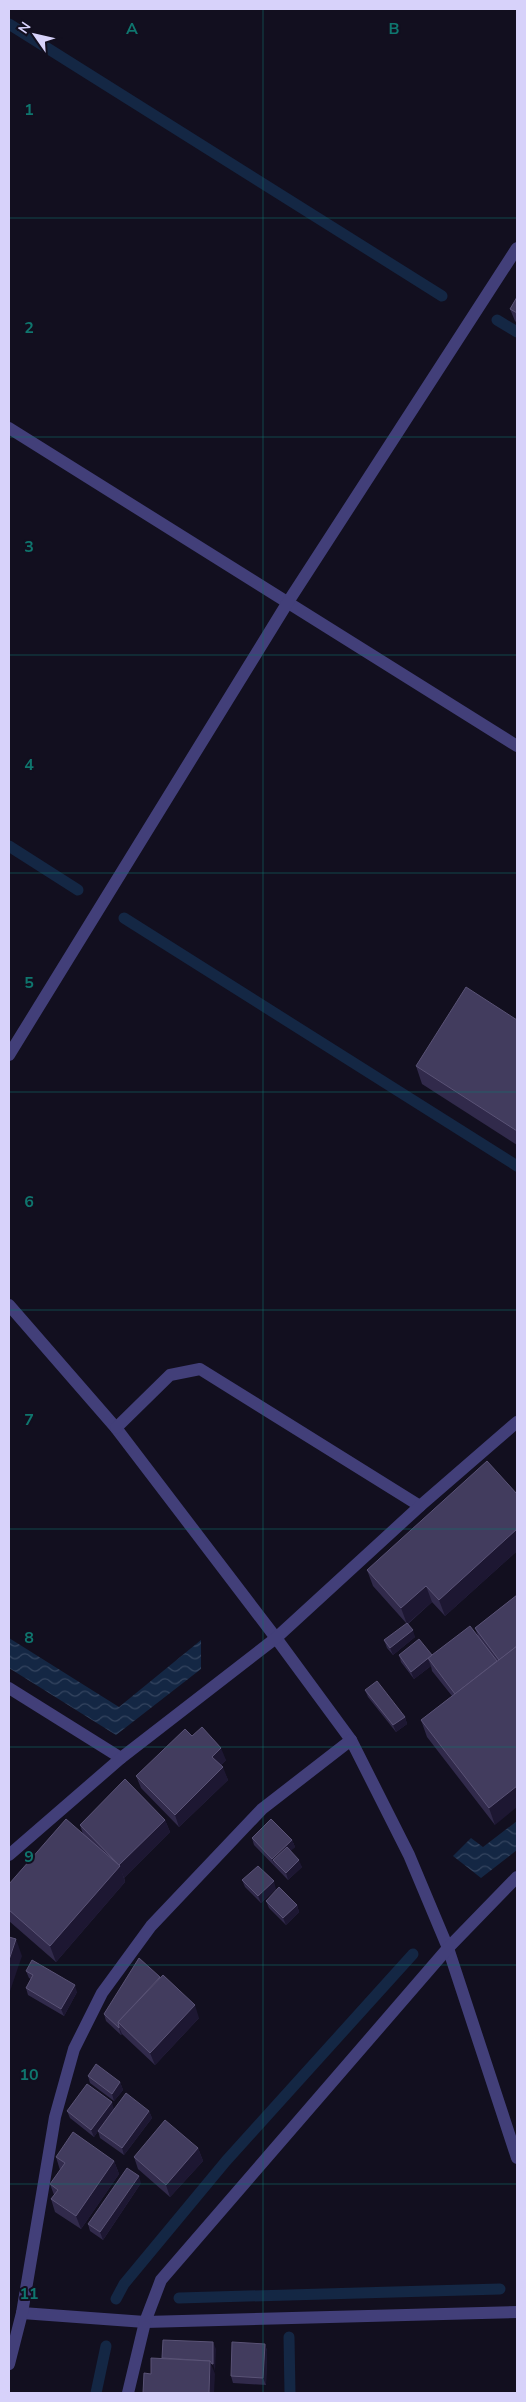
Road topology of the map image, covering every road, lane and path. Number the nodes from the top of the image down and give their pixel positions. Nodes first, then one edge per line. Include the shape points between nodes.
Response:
1 (517, 248) edge
2 (9, 428) edge
3 (288, 602) junction
4 (517, 746) edge
5 (9, 1055) edge
6 (9, 1305) edge
7 (517, 1422) edge
8 (116, 1428) junction
9 (420, 1506) junction
10 (276, 1638) junction
11 (9, 1688) edge
12 (351, 1740) junction
13 (121, 1758) junction
14 (9, 1855) edge
15 (517, 1877) edge
16 (448, 1948) junction
17 (517, 2158) edge
18 (517, 2312) edge
19 (22, 2313) junction
20 (145, 2322) junction
21 (9, 2364) edge
22 (128, 2393) edge

1 - 3 street
2 - 3 street
3 - 4 street
3 - 5 street
6 - 8 street
7 - 9 street
8 - 9 street via 170,1375 200,1369
8 - 10 street
9 - 10 street
10 - 12 street
10 - 13 street
11 - 13 street
12 - 16 street via 408,1855
12 - 19 street via 262,1809 151,1926 102,1993 74,2049 55,2117
13 - 14 street
15 - 16 street
16 - 17 street
16 - 20 street via 161,2280
18 - 20 street
19 - 20 street
19 - 21 street
20 - 22 street

